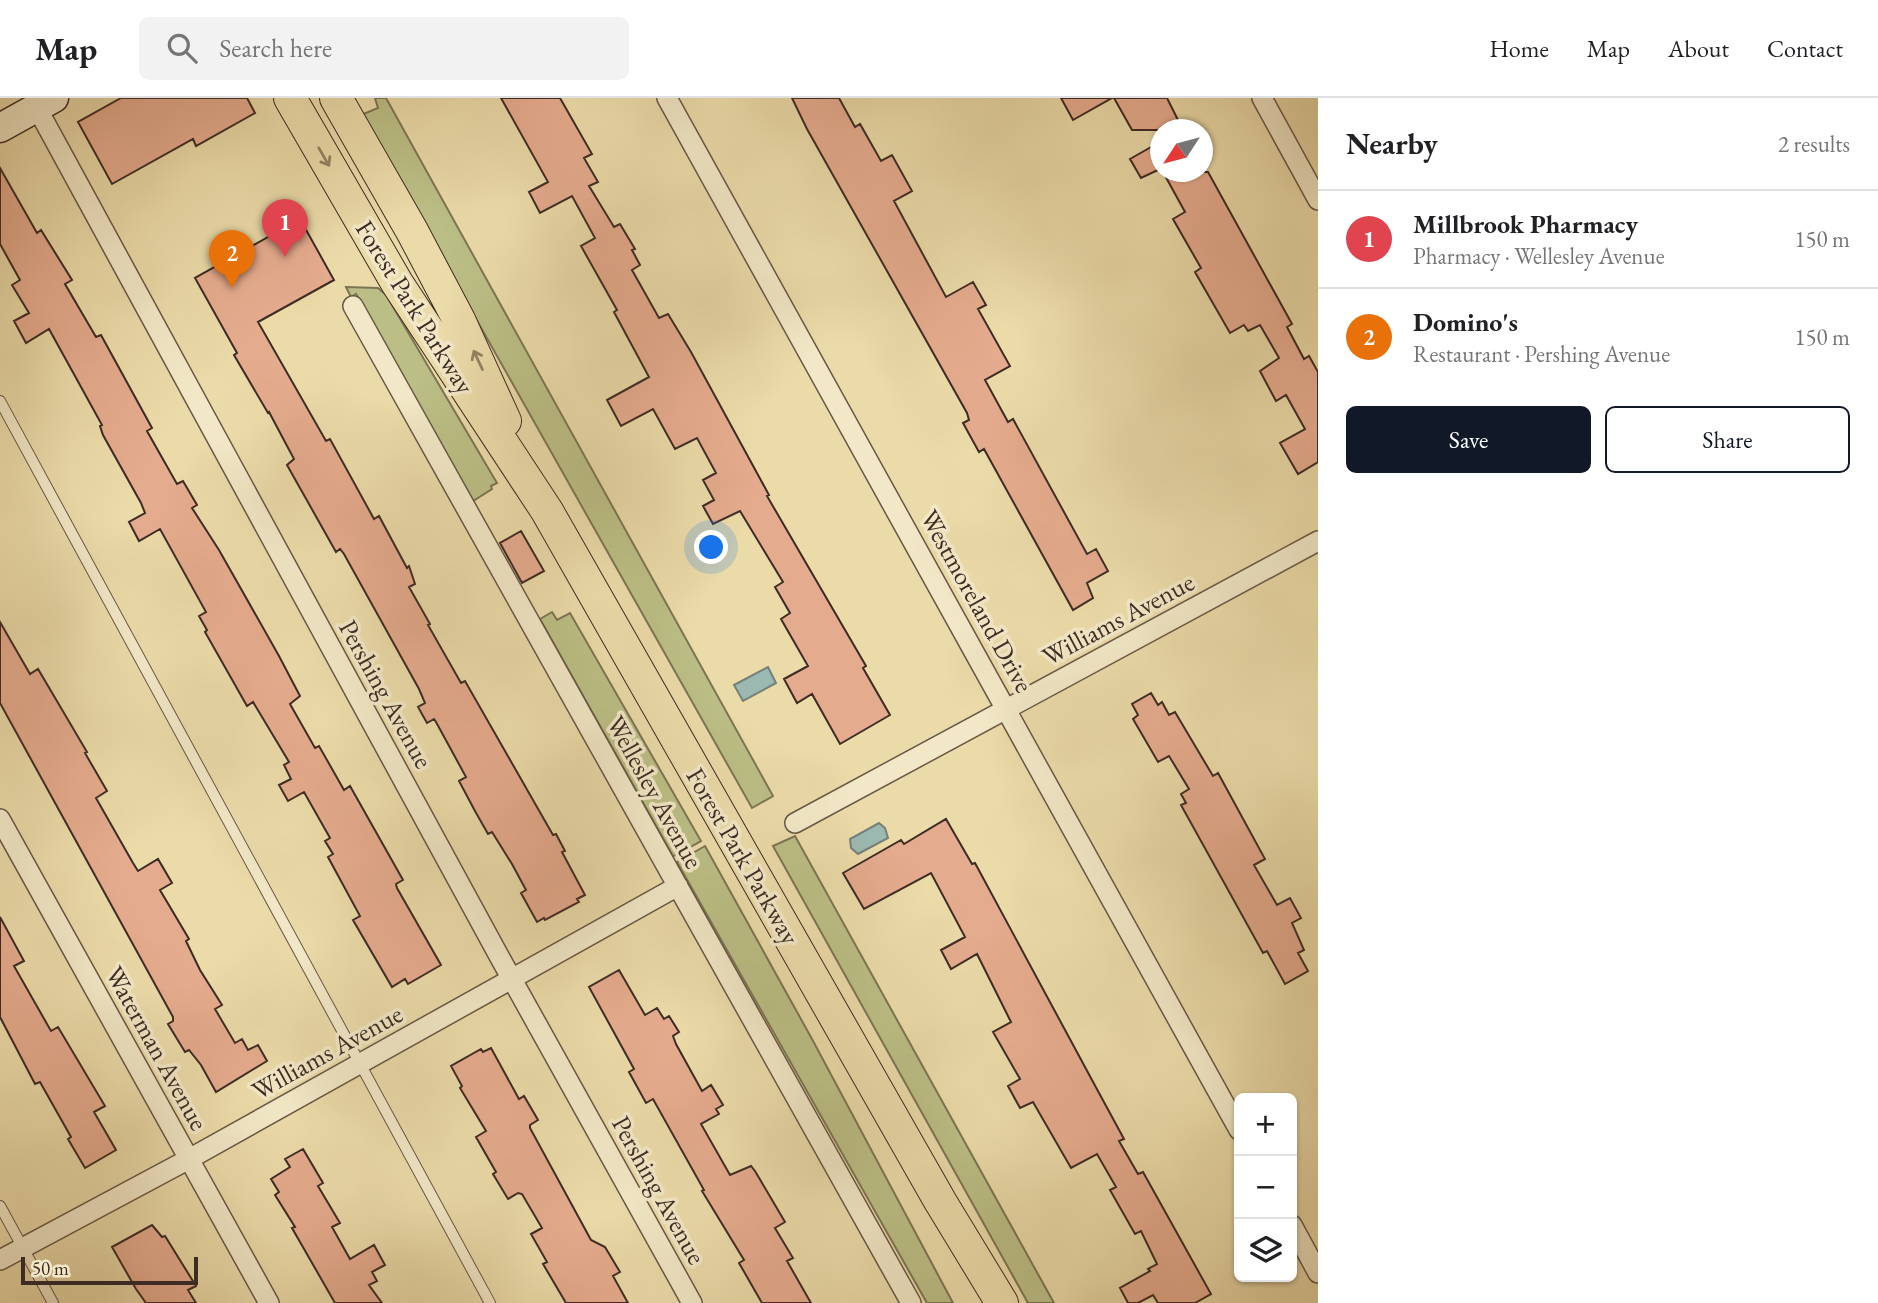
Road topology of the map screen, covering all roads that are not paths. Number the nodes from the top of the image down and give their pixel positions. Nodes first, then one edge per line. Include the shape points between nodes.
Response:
1 (290, 98) edge
2 (336, 98) edge
3 (667, 98) edge
4 (1262, 98) edge
5 (46, 103) edge
6 (3, 119) edge
7 (1318, 200) edge
8 (353, 306) dead end
9 (0, 401) edge
10 (547, 511) junction
11 (1318, 541) edge
12 (1006, 709) junction
13 (0, 819) edge
14 (795, 823) dead end
15 (678, 886) junction
16 (512, 979) junction
17 (360, 1064) junction
18 (1234, 1121) edge
19 (189, 1159) junction
20 (940, 1201) junction
21 (0, 1206) edge
22 (1297, 1234) edge
23 (23, 1248) junction
24 (0, 1260) edge
25 (1318, 1273) edge
26 (53, 1303) edge
27 (269, 1303) edge
28 (490, 1303) edge
29 (692, 1303) edge
30 (911, 1303) edge
31 (986, 1303) edge
32 (1002, 1303) edge

1 -> 10 main road, Forest Park Parkway via 410,303
10 -> 2 main road, Forest Park Parkway via 459,320
3 - 12 street, Westmoreland Drive
4 - 7 street
5 - 6 main road
5 - 16 street, Pershing Avenue
8 - 15 street, Wellesley Avenue
9 - 17 lane
10 - 20 main road, Forest Park Parkway
11 - 12 street, Williams Avenue
12 - 14 street, Williams Avenue
12 - 18 street, Westmoreland Drive
13 - 19 street, Waterman Avenue
15 - 16 street, Williams Avenue
15 - 30 street, Wellesley Avenue
16 - 17 street, Williams Avenue
16 - 29 street, Pershing Avenue
17 - 19 street, Williams Avenue
17 - 28 lane
19 - 23 street, Williams Avenue
19 - 27 street, Waterman Avenue
20 - 31 main road, Forest Park Parkway
20 - 32 main road, Forest Park Parkway
21 - 23 lane
22 - 25 street
23 - 24 street, Williams Avenue
23 - 26 lane

